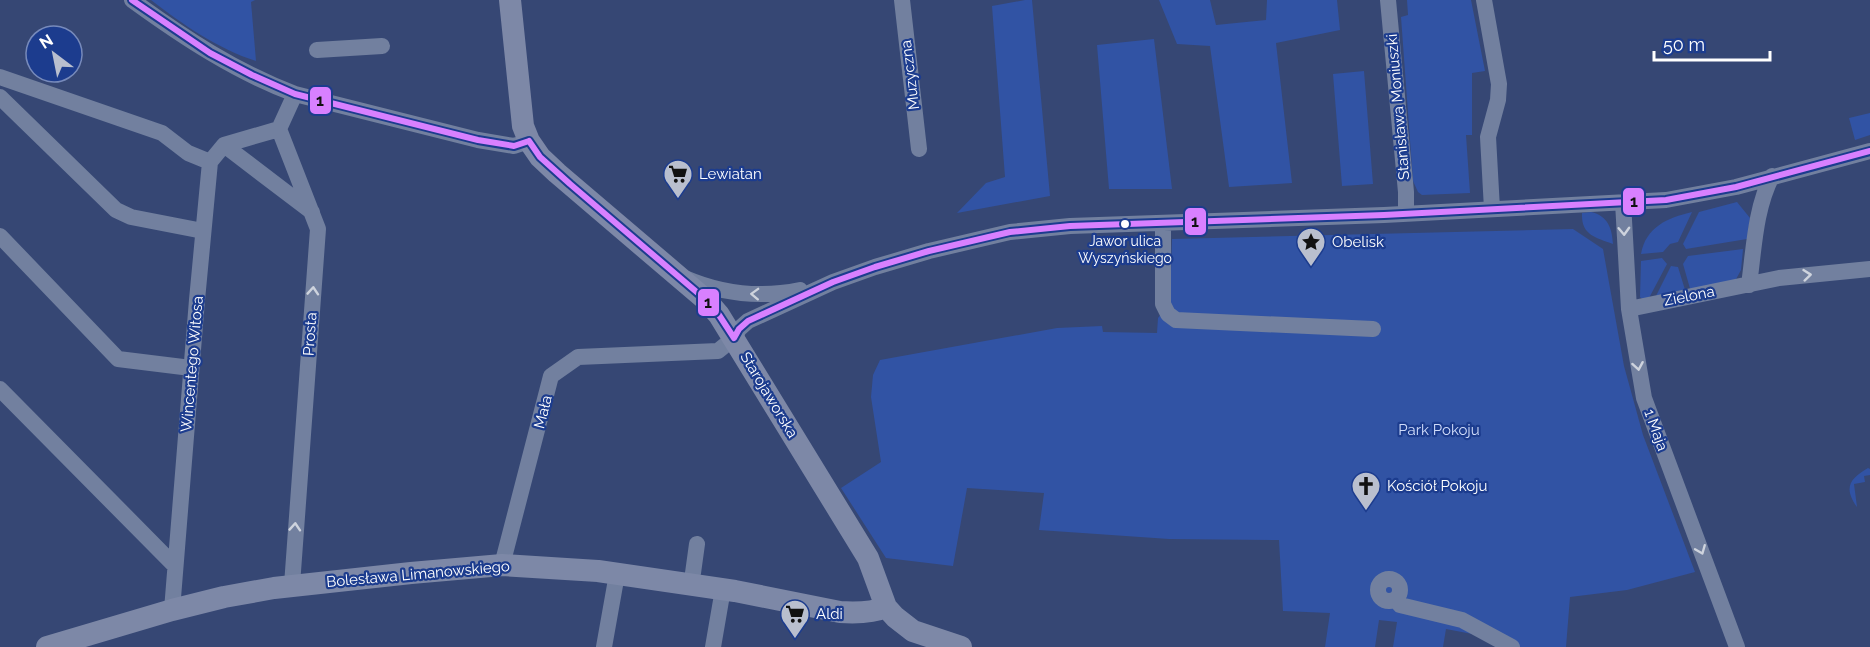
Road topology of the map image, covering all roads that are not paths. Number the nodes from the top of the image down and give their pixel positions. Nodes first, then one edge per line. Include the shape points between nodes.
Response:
1 (132, 0) edge
2 (510, 0) edge
3 (902, 0) edge
4 (1388, 0) edge
5 (1484, 0) edge
6 (382, 46) dead end
7 (316, 50) dead end
8 (0, 77) edge
9 (295, 94) junction
10 (0, 97) edge
11 (279, 129) junction
12 (528, 141) junction
13 (224, 145) junction
14 (919, 149) dead end
15 (1870, 151) edge
16 (210, 162) junction
17 (1772, 176) junction
18 (1623, 202) junction
19 (1492, 209) junction
20 (313, 212) junction
21 (1406, 214) junction
22 (1163, 223) junction
23 (203, 231) junction
24 (0, 236) edge
25 (1870, 269) edge
26 (675, 273) junction
27 (833, 282) junction
28 (1749, 285) junction
29 (1629, 309) junction
30 (1373, 328) dead end
31 (734, 338) junction
32 (191, 368) junction
33 (0, 389) edge
34 (698, 544) dead end
35 (502, 565) junction
36 (175, 566) junction
37 (693, 573) dead end
38 (617, 574) junction
39 (291, 585) junction
40 (723, 589) junction
41 (1396, 599) dead end
42 (886, 607) junction
43 (172, 610) junction
44 (47, 647) edge
45 (604, 647) edge
46 (713, 647) edge
47 (961, 647) edge
48 (1512, 647) edge
49 (1737, 647) edge

1 - 9 street via 212,54
2 - 12 main road via 521,112
3 - 14 street, Muzyczna
4 - 21 street, Stanisława Moniuszki
5 - 19 street via 1499,84 1488,137
6 - 7 street
8 - 16 street via 162,133 188,153
9 - 11 street
9 - 12 street via 478,140 514,146
10 - 23 street via 116,210 131,217
11 - 13 street
11 - 20 street, Prosta
12 - 26 main road, Starojaworska via 570,184
13 - 16 street
13 - 20 street
15 - 17 street
16 - 23 street, Wincentego Witosa
17 - 18 street via 1696,196
17 - 28 street via 1764,192
18 - 19 street
18 -> 29 street, 1 Maja
19 - 21 street
39 -> 20 street, Prosta via 318,229
21 - 22 street
22 - 27 street via 1010,232 910,256
22 - 30 street via 1163,304 1176,320
23 - 32 street, Wincentego Witosa
24 - 32 street via 118,359
28 -> 25 street, Zielona via 1779,278
27 -> 26 street via 781,294 755,295 718,289
26 - 31 main road, Starojaworska via 706,300
27 - 31 street, Mała via 748,321
28 - 29 street, Zielona
29 -> 49 street, 1 Maja via 1647,407
31 - 35 street, Mała via 718,351 578,357 551,376
31 - 42 main road, Starojaworska via 868,558
32 - 36 street, Wincentego Witosa
33 - 36 street
34 - 37 street
35 - 38 main road, Bolesława Limanowskiego
35 - 39 main road, Bolesława Limanowskiego
36 - 43 street, Wincentego Witosa
38 - 40 main road, Bolesława Limanowskiego
38 - 45 street
39 - 43 main road, Bolesława Limanowskiego
40 - 42 main road, Bolesława Limanowskiego via 840,612
40 - 46 street
41 - 48 street via 1400,605 1462,620
42 - 47 main road via 914,631
43 - 44 main road, Bolesława Limanowskiego

